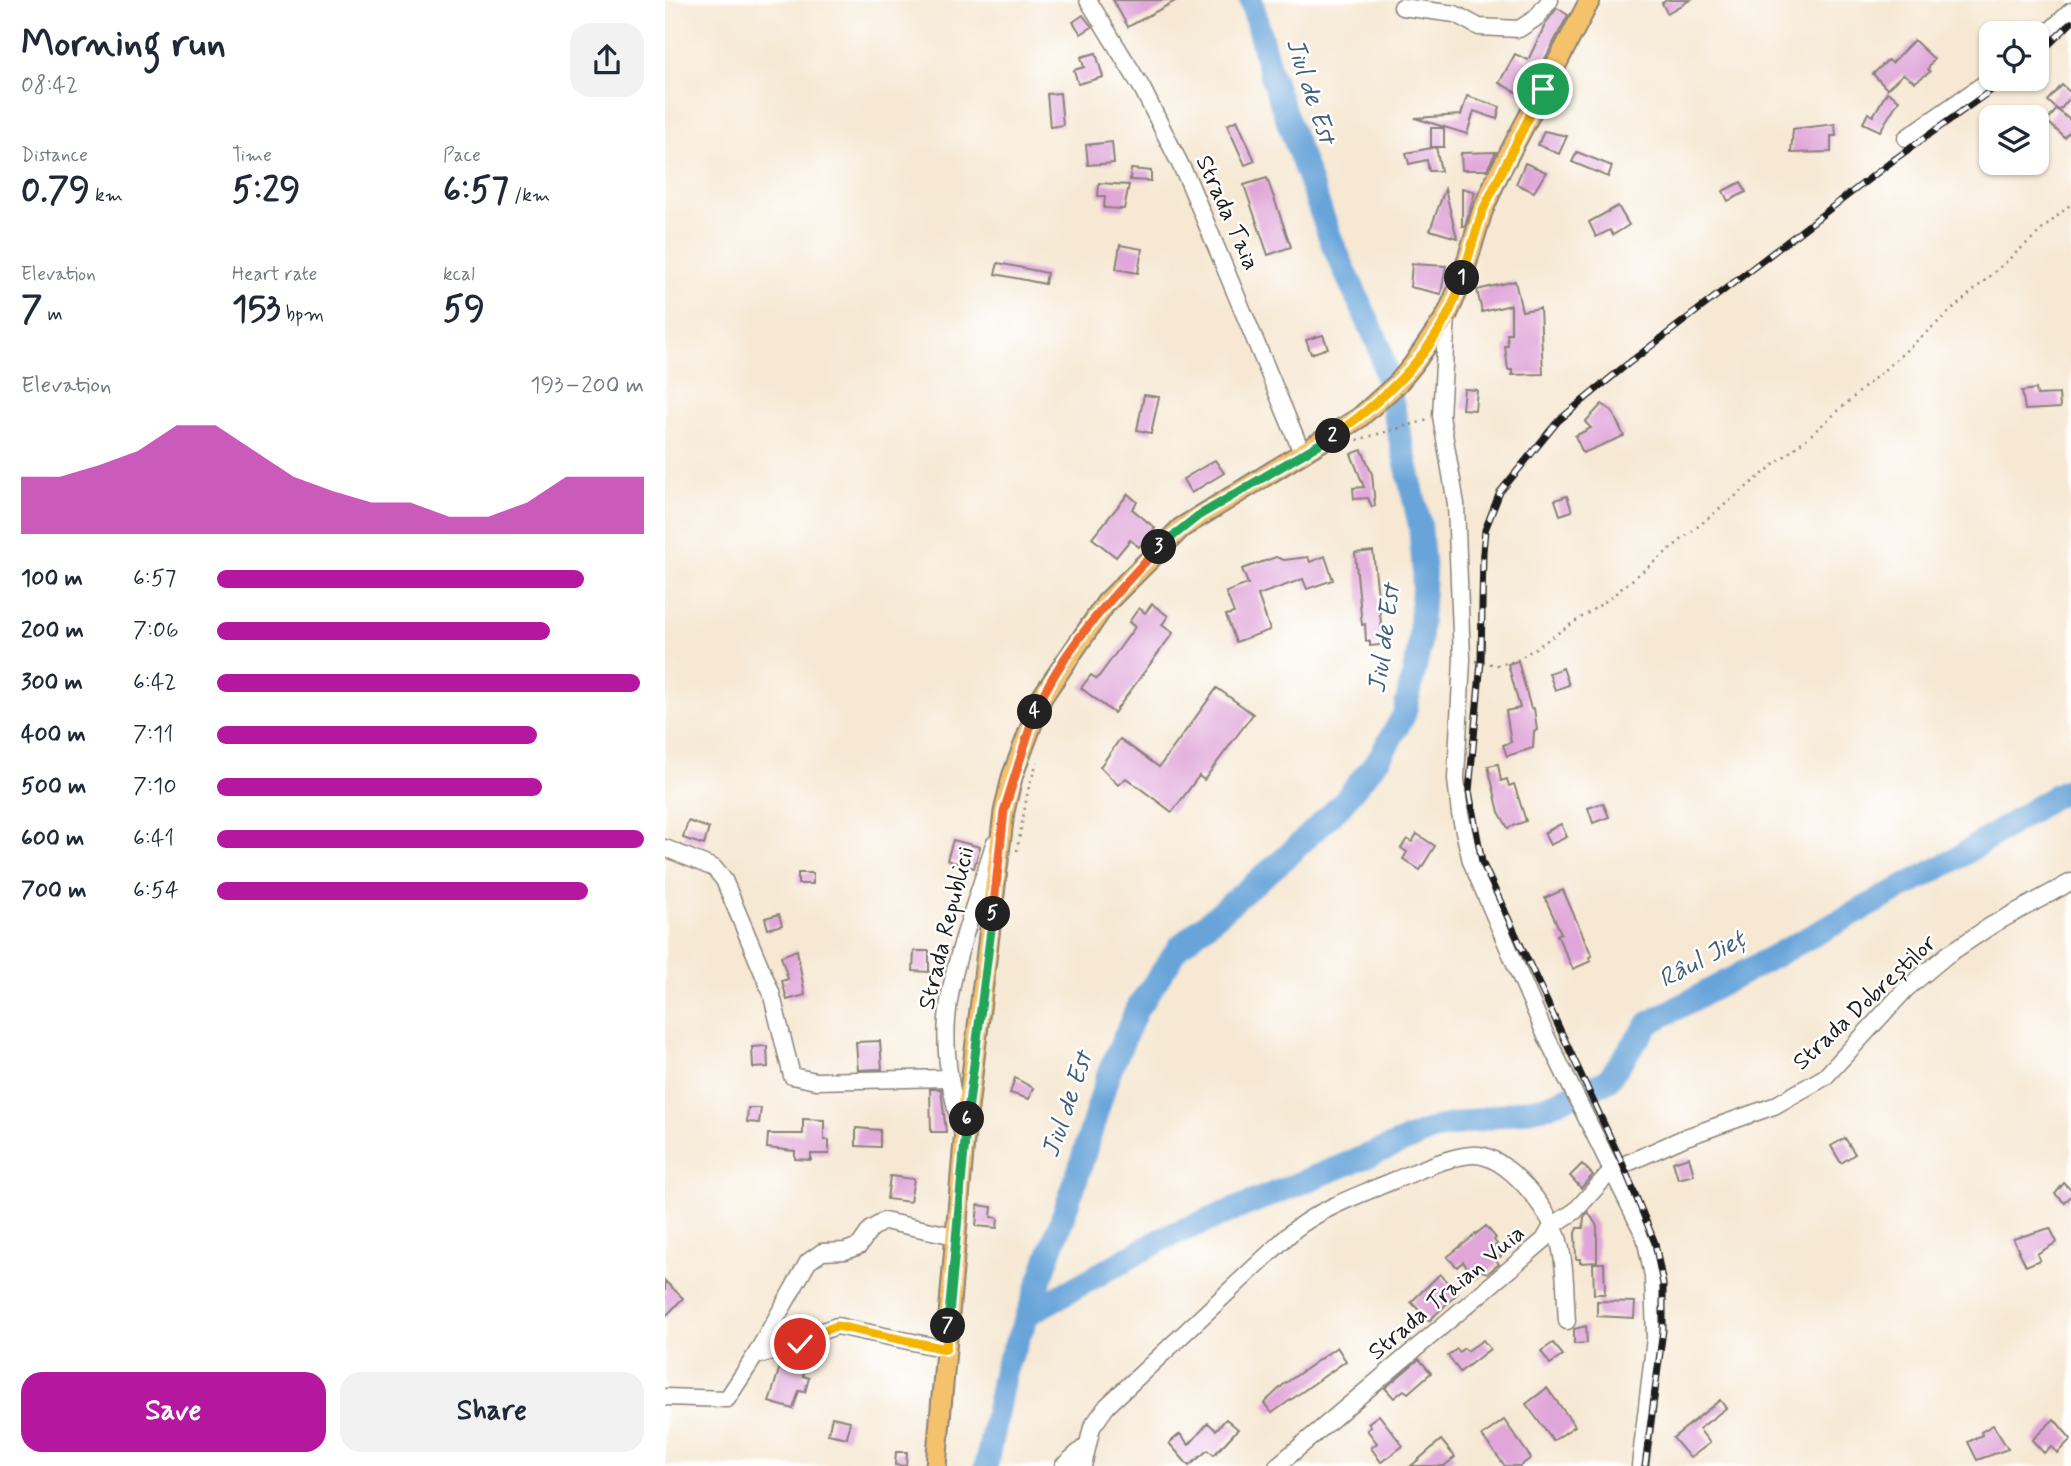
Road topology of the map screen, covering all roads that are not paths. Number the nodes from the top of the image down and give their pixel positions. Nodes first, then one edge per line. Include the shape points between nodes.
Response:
1 (1088, 0) edge
2 (1551, 0) edge
3 (1588, 1) edge
4 (1402, 7) dead end
5 (2071, 11) edge
6 (2049, 32) edge
7 (1979, 87) edge
8 (1906, 138) dead end
9 (1447, 315) junction
10 (1303, 455) junction
11 (1004, 811) junction
12 (665, 848) edge
13 (2071, 882) edge
14 (949, 1078) junction
15 (964, 1141) junction
16 (1642, 1155) joint
17 (1612, 1170) junction
18 (1552, 1226) junction
19 (955, 1236) junction
20 (1567, 1321) dead end
21 (946, 1349) junction
22 (755, 1356) junction
23 (667, 1400) edge
24 (1086, 1446) junction
25 (936, 1466) edge
26 (1063, 1466) edge
27 (1083, 1466) edge
28 (1277, 1466) edge
29 (1640, 1466) edge

1 - 10 street, Strada Taia via 1142,88 1189,182
2 - 4 street via 1519,29 1479,27 1455,14
3 - 9 main road, Strada Republicii via 1498,175
5 - 6 street
7 - 8 street
9 - 10 main road, Strada Republicii via 1378,403
9 - 17 street via 1441,416 1456,504 1462,659 1456,779 1460,814 1471,861 1546,1036
10 - 11 main road, Strada Republicii via 1181,528 1106,603 1042,697
11 - 14 street, Strada Republicii via 950,996
11 - 15 main road, Strada Republicii
12 - 14 street via 714,868 724,880 771,992 792,1076 817,1081
13 - 16 street, Strada Dobreștilor via 1947,955 1906,989 1825,1077 1774,1106
14 - 15 street, Strada Republicii
15 - 19 main road, Strada Republicii
16 - 17 street, Strada Traian Vuia
17 - 18 street, Strada Traian Vuia via 1575,1211
17 - 29 street via 1645,1237 1653,1276 1655,1338
18 - 20 street via 1559,1238
18 - 24 street via 1507,1166 1485,1156 1473,1154 1446,1161 1366,1192 1310,1219 1289,1235 1114,1399 1096,1420
18 - 28 street, Strada Traian Vuia via 1544,1240
19 - 21 main road, Strada Republicii
19 - 22 street via 879,1222 865,1239 845,1251 822,1252 811,1259
21 - 22 street via 837,1326 800,1344
21 - 25 main road, Strada Republicii
22 - 23 street via 727,1399
24 - 26 street
24 - 27 street

